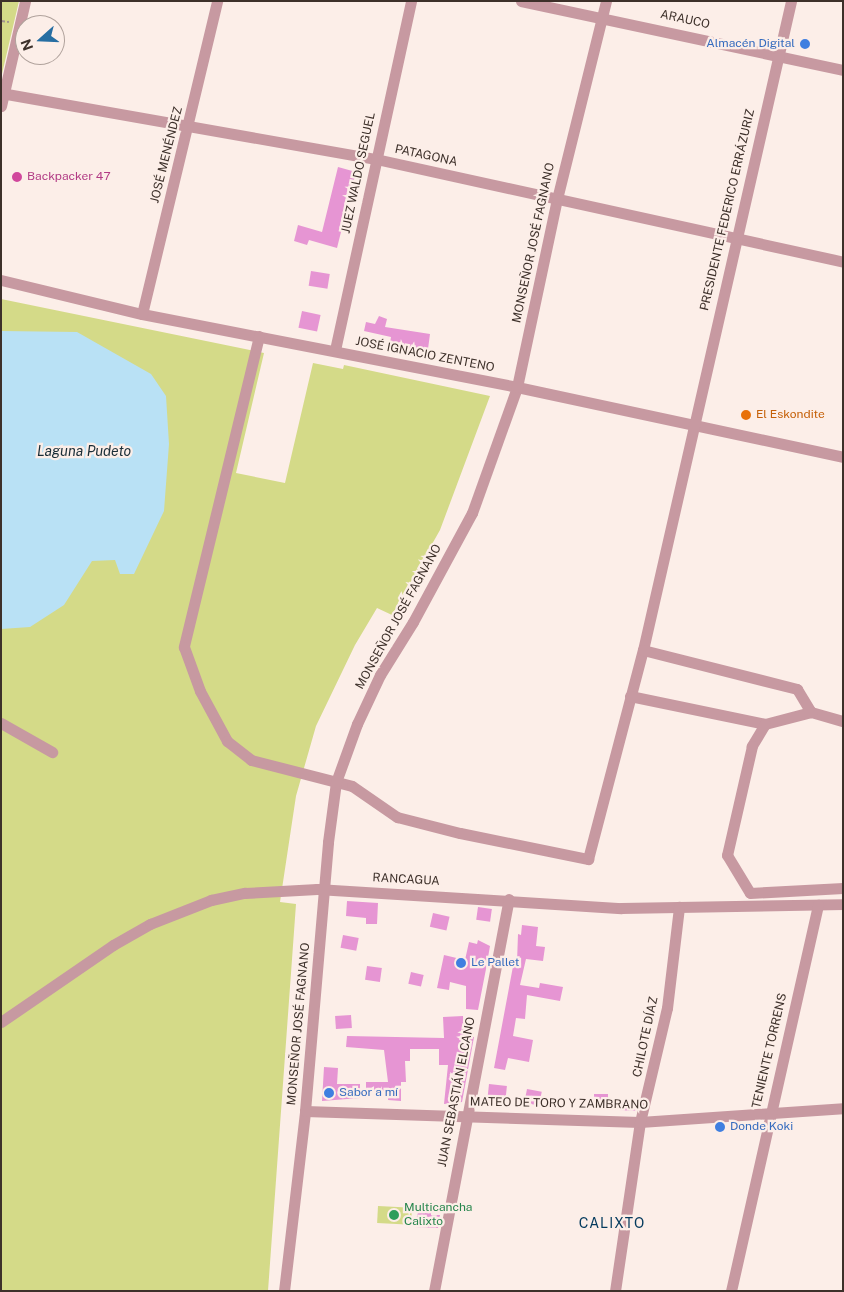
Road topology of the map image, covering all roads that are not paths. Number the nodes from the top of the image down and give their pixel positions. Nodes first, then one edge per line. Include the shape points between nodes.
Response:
1 (25, 1) edge
2 (217, 1) edge
3 (412, 1) edge
4 (521, 1) edge
5 (606, 1) edge
6 (791, 1) edge
7 (602, 16) junction
8 (778, 55) junction
9 (843, 70) edge
10 (3, 93) edge
11 (1, 106) edge
12 (188, 124) junction
13 (376, 159) junction
14 (557, 199) junction
15 (736, 238) junction
16 (843, 262) edge
17 (1, 280) edge
18 (142, 314) junction
19 (259, 336) junction
20 (335, 350) junction
21 (517, 387) junction
22 (692, 425) junction
23 (843, 457) edge
24 (643, 650) junction
25 (630, 696) junction
26 (811, 712) junction
27 (843, 721) edge
28 (1, 723) edge
29 (764, 724) junction
30 (52, 752) dead end
31 (336, 782) junction
32 (843, 888) edge
33 (325, 890) junction
34 (510, 900) junction
35 (818, 904) junction
36 (843, 904) edge
37 (679, 907) junction
38 (1, 1022) edge
39 (843, 1108) edge
40 (305, 1111) junction
41 (770, 1111) junction
42 (465, 1116) junction
43 (640, 1122) junction
44 (284, 1291) edge
45 (434, 1291) edge
46 (615, 1291) edge
47 (731, 1291) edge

1 - 10 street
2 - 12 street, JOSÉ MENÉNDEZ
3 - 13 street, JUEZ WALDO SEGUEL
4 - 7 street, ARAUCO
5 - 7 street, MONSEÑOR JOSÉ FAGNANO
6 - 8 street, PRESIDENTE FEDERICO ERRÁZURIZ
7 - 8 street, ARAUCO
7 - 14 street, MONSEÑOR JOSÉ FAGNANO
8 - 9 street, ARAUCO
8 - 15 street, PRESIDENTE FEDERICO ERRÁZURIZ
10 - 11 street
10 - 12 street, PATAGONA
12 - 13 street, PATAGONA
12 - 18 street, JOSÉ MENÉNDEZ
13 - 14 street, PATAGONA
13 - 20 street, JUEZ WALDO SEGUEL
14 - 15 street, PATAGONA
14 - 21 street, MONSEÑOR JOSÉ FAGNANO
15 - 16 street, PATAGONA
15 - 22 street, PRESIDENTE FEDERICO ERRÁZURIZ
17 - 18 street, JOSÉ IGNACIO ZENTENO
18 - 19 street, JOSÉ IGNACIO ZENTENO
19 - 20 street, JOSÉ IGNACIO ZENTENO
19 - 31 street via 184,646 200,691 228,741 251,760
20 - 21 street, JOSÉ IGNACIO ZENTENO
21 - 22 street, JOSÉ IGNACIO ZENTENO
21 - 31 street, MONSEÑOR JOSÉ FAGNANO via 472,513 413,622 380,675 357,724
22 - 23 street, JOSÉ IGNACIO ZENTENO
22 - 24 street, PRESIDENTE FEDERICO ERRÁZURIZ
24 - 25 street, PRESIDENTE FEDERICO ERRÁZURIZ
24 - 26 street via 797,688
25 - 29 street
25 - 31 street, PRESIDENTE FEDERICO ERRÁZURIZ via 588,858 397,817 352,786
26 - 27 street
26 - 29 street
28 - 30 street
29 - 32 street via 752,746 727,855 750,893
31 - 33 street, MONSEÑOR JOSÉ FAGNANO
33 - 34 street, RANCAGUA
33 - 38 street, RANCAGUA via 245,893 179,912 113,945
33 - 40 street, MONSEÑOR JOSÉ FAGNANO
34 - 37 street, RANCAGUA via 621,908
34 - 42 street, JUAN SEBASTIÁN ELCANO
35 - 36 street, RANCAGUA
35 - 37 street, RANCAGUA
35 - 41 street, TENIENTE TORRENS
37 - 43 street, CHILOTE DÍAZ via 659,1047
39 - 41 street, MATEO DE TORO Y ZAMBRANO
40 - 42 street, MATEO DE TORO Y ZAMBRANO
40 - 44 street, MONSEÑOR JOSÉ FAGNANO
41 - 43 street, MATEO DE TORO Y ZAMBRANO
41 - 47 street, TENIENTE TORRENS
42 - 43 street, MATEO DE TORO Y ZAMBRANO
42 - 45 street, JUAN SEBASTIÁN ELCANO
43 - 46 street, CHILOTE DÍAZ

